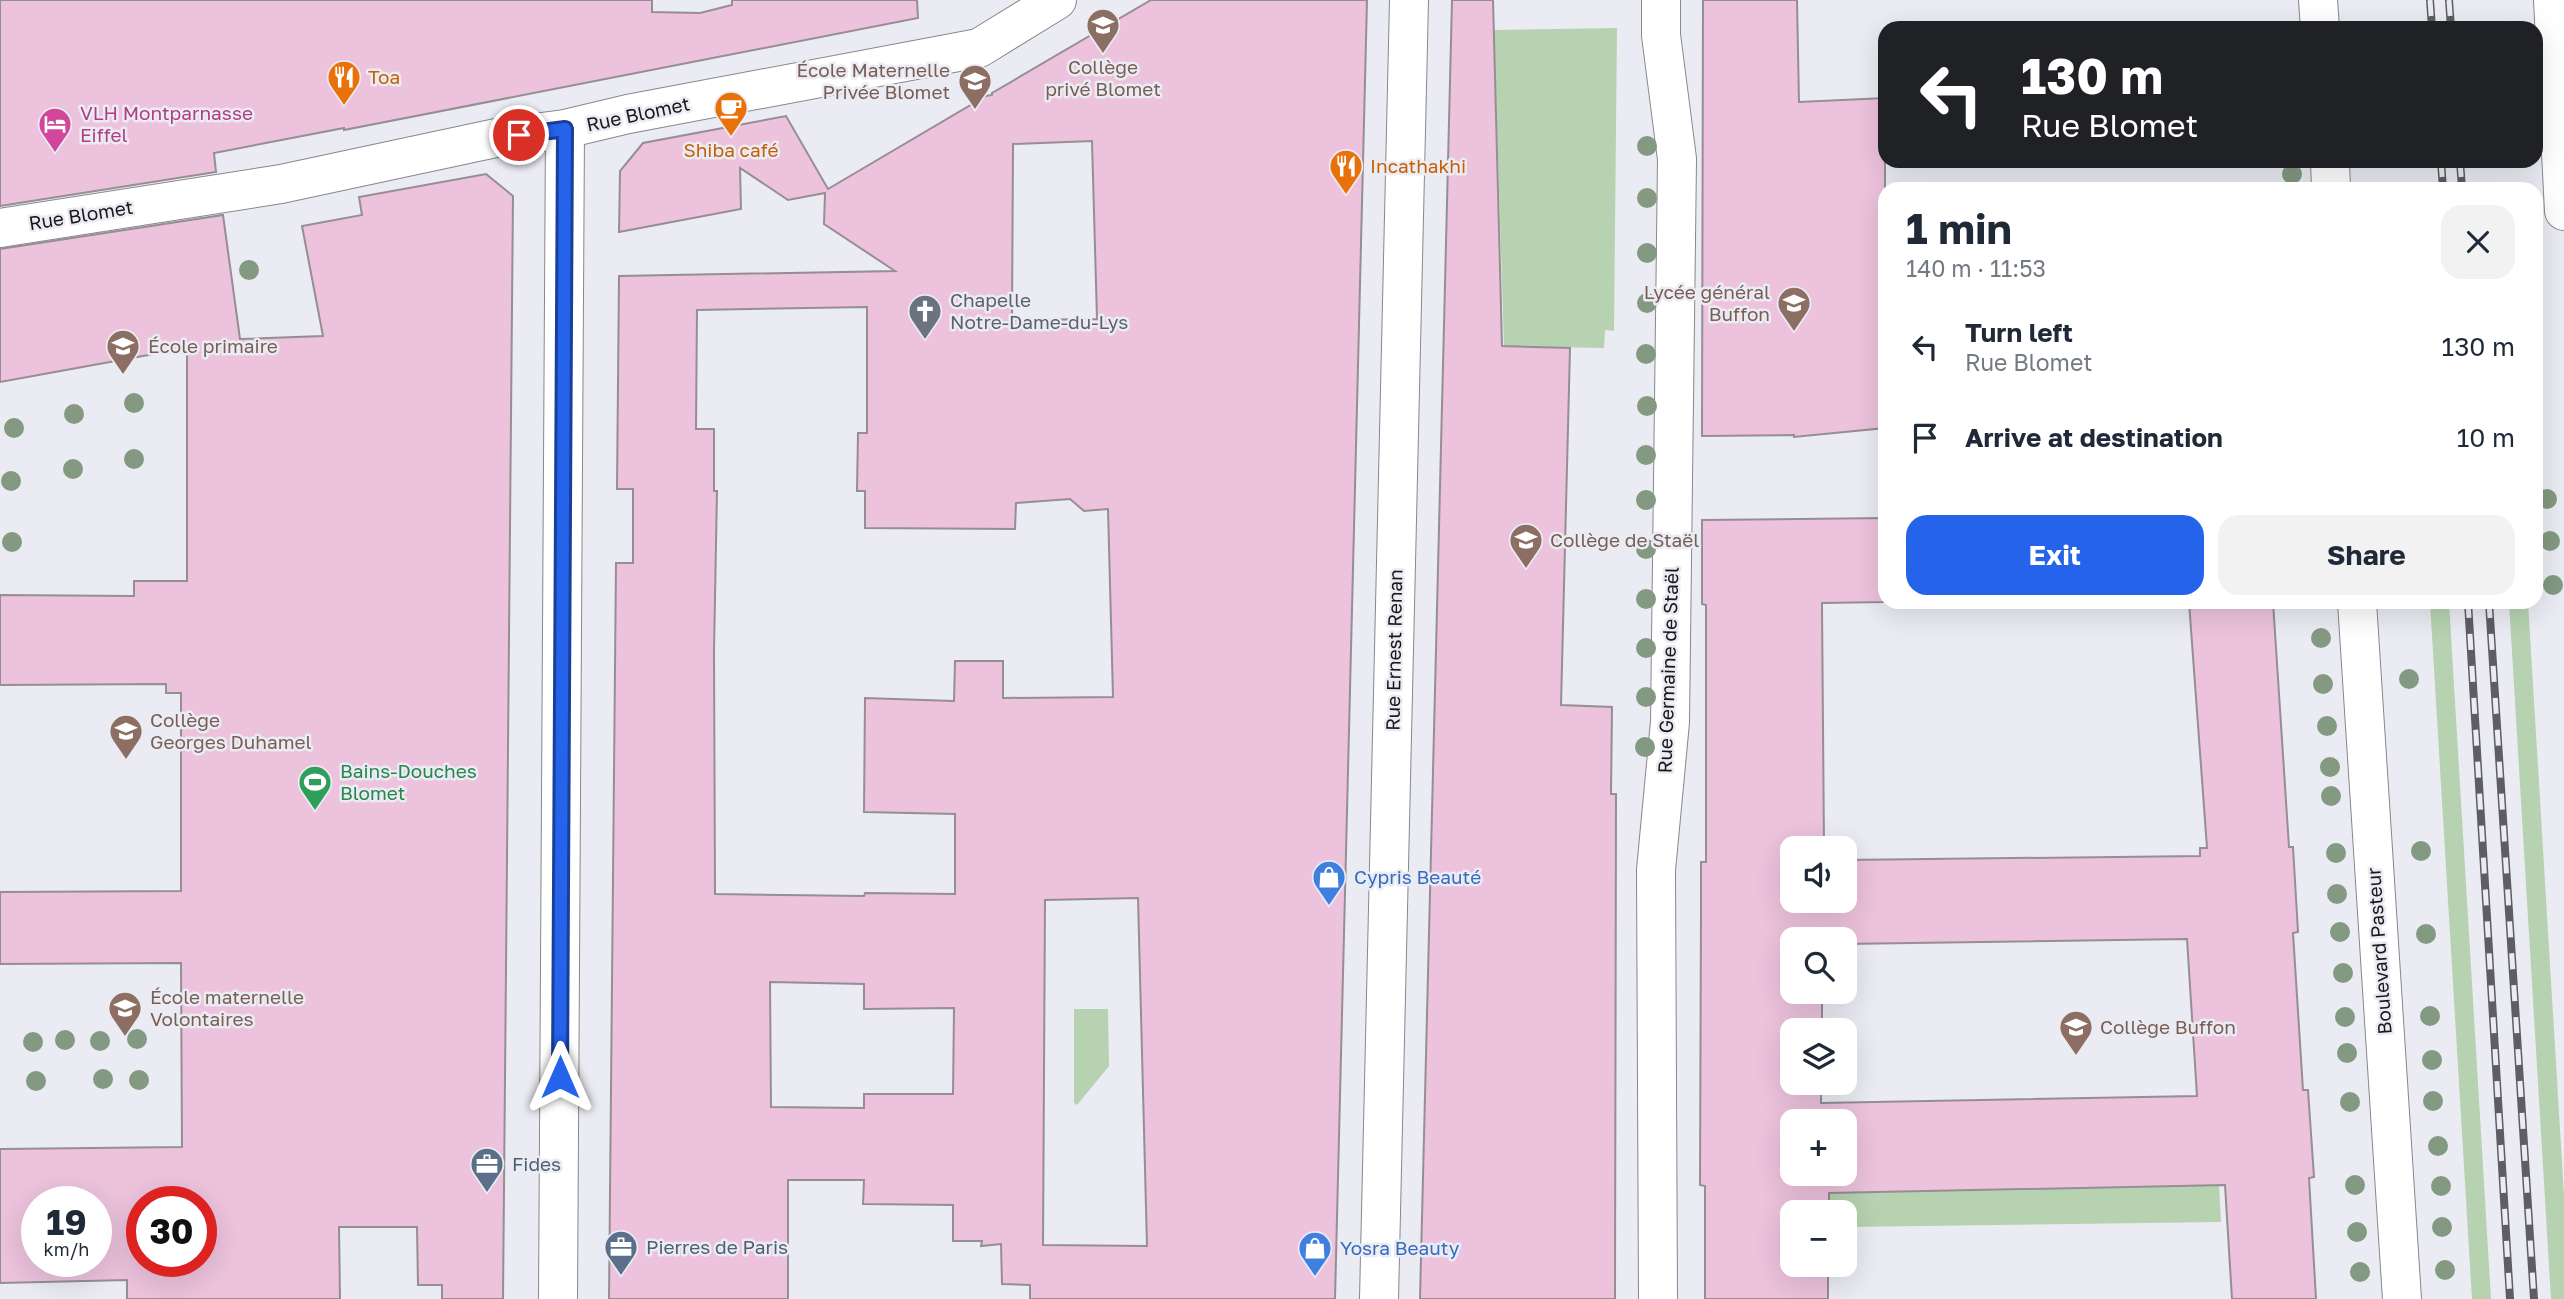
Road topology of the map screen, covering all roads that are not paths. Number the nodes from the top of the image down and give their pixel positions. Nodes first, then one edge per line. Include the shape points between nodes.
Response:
1 (1057, 0) edge
2 (1409, 0) edge
3 (1661, 0) edge
4 (2318, 0) edge
5 (2553, 0) edge
6 (2320, 21) edge
7 (565, 129) junction
8 (2564, 211) edge
9 (0, 228) edge
10 (2357, 609) edge
11 (558, 1299) edge
12 (1378, 1299) edge
13 (1658, 1299) edge
14 (2402, 1299) edge

1 - 7 street, Rue Blomet via 979,48
2 - 12 street, Rue Ernest Renan
3 - 13 street, Rue Germaine de Staël via 1661,35 1677,159 1670,722 1656,870
4 - 6 street
5 - 8 street
7 - 9 street, Rue Blomet via 496,138 281,184
7 - 11 street
10 - 14 street, Boulevard Pasteur

